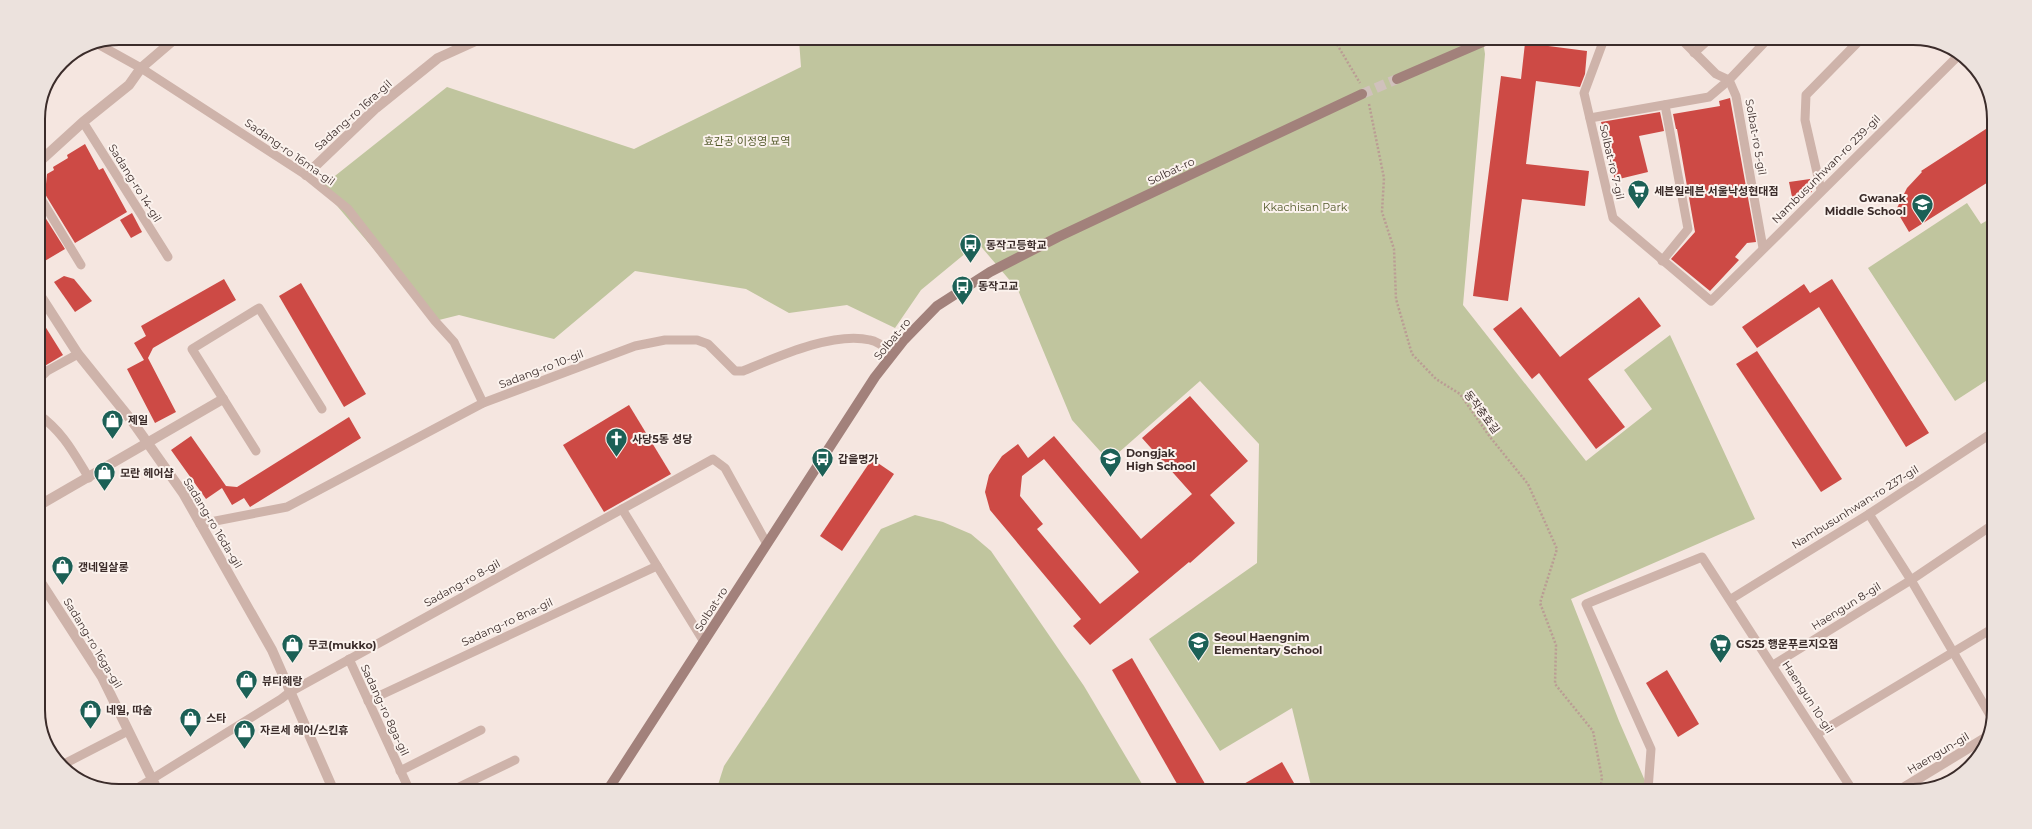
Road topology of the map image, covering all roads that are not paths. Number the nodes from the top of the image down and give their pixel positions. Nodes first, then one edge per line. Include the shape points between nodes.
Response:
1 (168, 45) edge
2 (467, 45) edge
3 (1476, 45) edge
4 (1601, 45) edge
5 (1687, 45) edge
6 (1703, 45) edge
7 (1762, 45) edge
8 (1855, 45) edge
9 (102, 47) edge
10 (1694, 53) junction
11 (1956, 58) edge
12 (141, 68) junction
13 (1397, 79) tunnel mouth
14 (1729, 80) junction
15 (1361, 89) tunnel mouth
16 (1666, 105) junction
17 (1590, 118) junction
18 (83, 122) junction
19 (45, 157) edge
20 (306, 175) junction
21 (1821, 190) junction
22 (45, 206) edge
23 (1763, 248) junction
24 (168, 257) dead end
25 (1662, 261) junction
26 (81, 265) dead end
27 (1711, 300) joint
28 (45, 303) edge
29 (78, 354) junction
30 (894, 354) junction
31 (45, 373) edge
32 (223, 399) junction
33 (483, 404) junction
34 (322, 409) dead end
35 (45, 419) edge
36 (1987, 436) edge
37 (148, 444) junction
38 (256, 451) dead end
39 (89, 478) junction
40 (45, 502) edge
41 (622, 509) junction
42 (1869, 514) junction
43 (200, 524) junction
44 (1987, 529) edge
45 (767, 544) junction
46 (657, 566) junction
47 (1911, 580) junction
48 (45, 589) edge
49 (1731, 599) junction
50 (1987, 632) edge
51 (704, 642) junction
52 (1953, 653) junction
53 (348, 659) junction
54 (1773, 665) junction
55 (290, 692) junction
56 (368, 701) junction
57 (1987, 710) edge
58 (481, 730) dead end
59 (128, 731) junction
60 (1817, 734) junction
61 (1980, 741) edge
62 (515, 760) dead end
63 (67, 762) edge
64 (400, 770) junction
65 (154, 783) edge
66 (331, 784) edge
67 (407, 784) edge
68 (465, 784) edge
69 (612, 784) edge
70 (1648, 784) edge
71 (1849, 784) edge
72 (1910, 784) edge

1 - 12 street
2 - 20 street, Sadang-ro 16ra-gil via 438,58 376,108
3 - 13 street
4 - 17 lane, Solbat-ro 7-gil via 1584,93
5 - 10 lane
6 - 10 lane
7 - 14 lane
8 - 21 lane via 1806,95 1805,120
9 - 12 lane, Sadang-ro 16ma-gil
10 - 14 lane via 1716,74
11 - 21 lane, Nambusunhwan-ro 239-gil
12 - 18 street via 129,86
12 - 20 lane, Sadang-ro 16ma-gil
14 - 16 lane, Solbat-ro 7-gil via 1709,97
14 - 23 lane, Solbat-ro 5-gil via 1736,96
15 - 30 street, Solbat-ro via 990,272 937,306
16 - 17 lane, Solbat-ro 7-gil
16 - 25 lane via 1688,229
17 - 25 lane, Solbat-ro 7-gil via 1613,218
18 - 19 street
18 - 24 lane, Sadang-ro 14-gil
20 - 33 lane, Sadang-ro 16ma-gil via 348,209 454,342
21 - 23 lane, Nambusunhwan-ro 239-gil
22 - 26 lane
23 - 27 lane, Nambusunhwan-ro 239-gil
25 - 27 lane, Solbat-ro 7-gil
28 - 29 street, Sadang-ro 16da-gil
29 - 31 lane
29 - 37 street, Sadang-ro 16da-gil
30 - 33 lane, Sadang-ro 10-gil via 871,340 851,337 796,349 743,371 735,371 708,344 697,340 665,340 635,346
30 - 45 street, Solbat-ro via 875,377
32 - 34 lane via 192,349 259,308
32 - 37 street
32 - 38 lane
33 - 43 lane, Sadang-ro 10-gil via 287,507
35 - 39 lane via 55,426
36 - 42 lane, Nambusunhwan-ro 237-gil
37 - 39 street
37 - 43 street, Sadang-ro 16da-gil
39 - 40 street
41 - 45 lane, Sadang-ro 8-gil via 713,458 724,468
41 - 46 lane
41 - 53 lane, Sadang-ro 8-gil
42 - 47 lane
42 - 49 lane, Nambusunhwan-ro 237-gil
43 - 55 street, Sadang-ro 16da-gil via 272,650
44 - 47 lane, Haengun 8-gil
45 - 51 street, Solbat-ro
46 - 51 lane
46 - 56 lane, Sadang-ro 8na-gil
47 - 52 lane
47 - 54 lane, Haengun 8-gil
48 - 59 street, Sadang-ro 16ga-gil via 102,677
49 - 54 lane, Haengun 10-gil
49 - 70 lane, Haengun 10-gil via 1702,556 1586,604 1651,749
50 - 52 lane
51 - 69 street, Solbat-ro
52 - 57 lane
52 - 60 lane
53 - 55 lane, Sadang-ro 8-gil
53 - 56 lane, Sadang-ro 8ga-gil
54 - 60 lane, Haengun 10-gil
55 - 65 lane, Sadang-ro 8-gil
55 - 66 street, Sadang-ro 16da-gil
56 - 64 lane, Sadang-ro 8ga-gil
58 - 64 lane, Sadang-ro 8ga-gil
59 - 63 lane
59 - 65 street, Sadang-ro 16ga-gil
60 - 71 lane, Haengun 10-gil
61 - 72 street, Haengun-gil
62 - 68 lane
64 - 67 lane, Sadang-ro 8ga-gil

